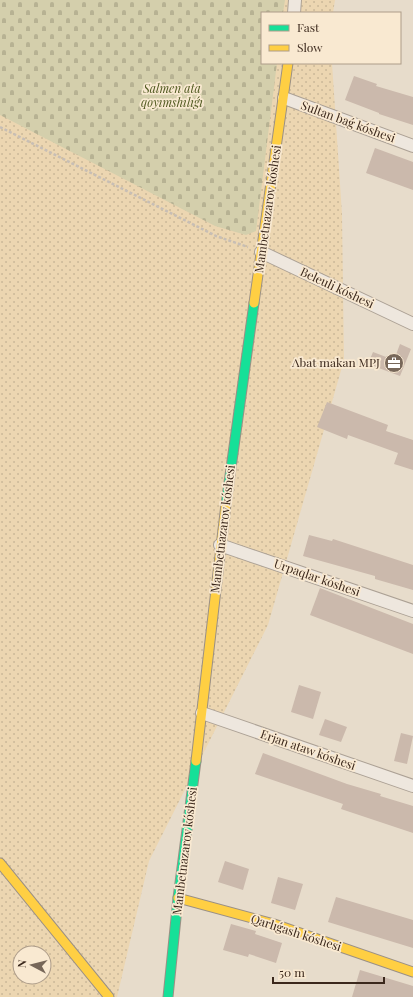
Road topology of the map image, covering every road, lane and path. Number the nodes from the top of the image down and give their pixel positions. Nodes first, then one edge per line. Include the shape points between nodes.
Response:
1 (295, 0) edge
2 (294, 12) edge
3 (288, 64) edge
4 (284, 98) junction
5 (0, 127) edge
6 (413, 146) edge
7 (261, 252) junction
8 (413, 324) edge
9 (220, 545) junction
10 (413, 611) edge
11 (202, 714) junction
12 (413, 786) edge
13 (0, 863) edge
14 (178, 898) junction
15 (413, 972) edge
16 (110, 997) edge
17 (168, 997) edge

1 - 2 street
3 - 4 street, Mambetnazarov kóshesi
4 - 6 street, Sultan baǵ kóshesi
4 - 7 street, Mambetnazarov kóshesi
5 - 7 path via 216,236
7 - 8 street, Beleuli kóshesi
7 - 9 street, Mambetnazarov kóshesi
9 - 10 street, Urpaqlar kóshesi
9 - 11 street, Mambetnazarov kóshesi
11 - 12 street, Erjan ataw kóshesi
11 - 14 street, Mambetnazarov kóshesi
13 - 16 street
14 - 15 street, Qarlıǵash kóshesi via 274,924
14 - 17 street, Mambetnazarov kóshesi

